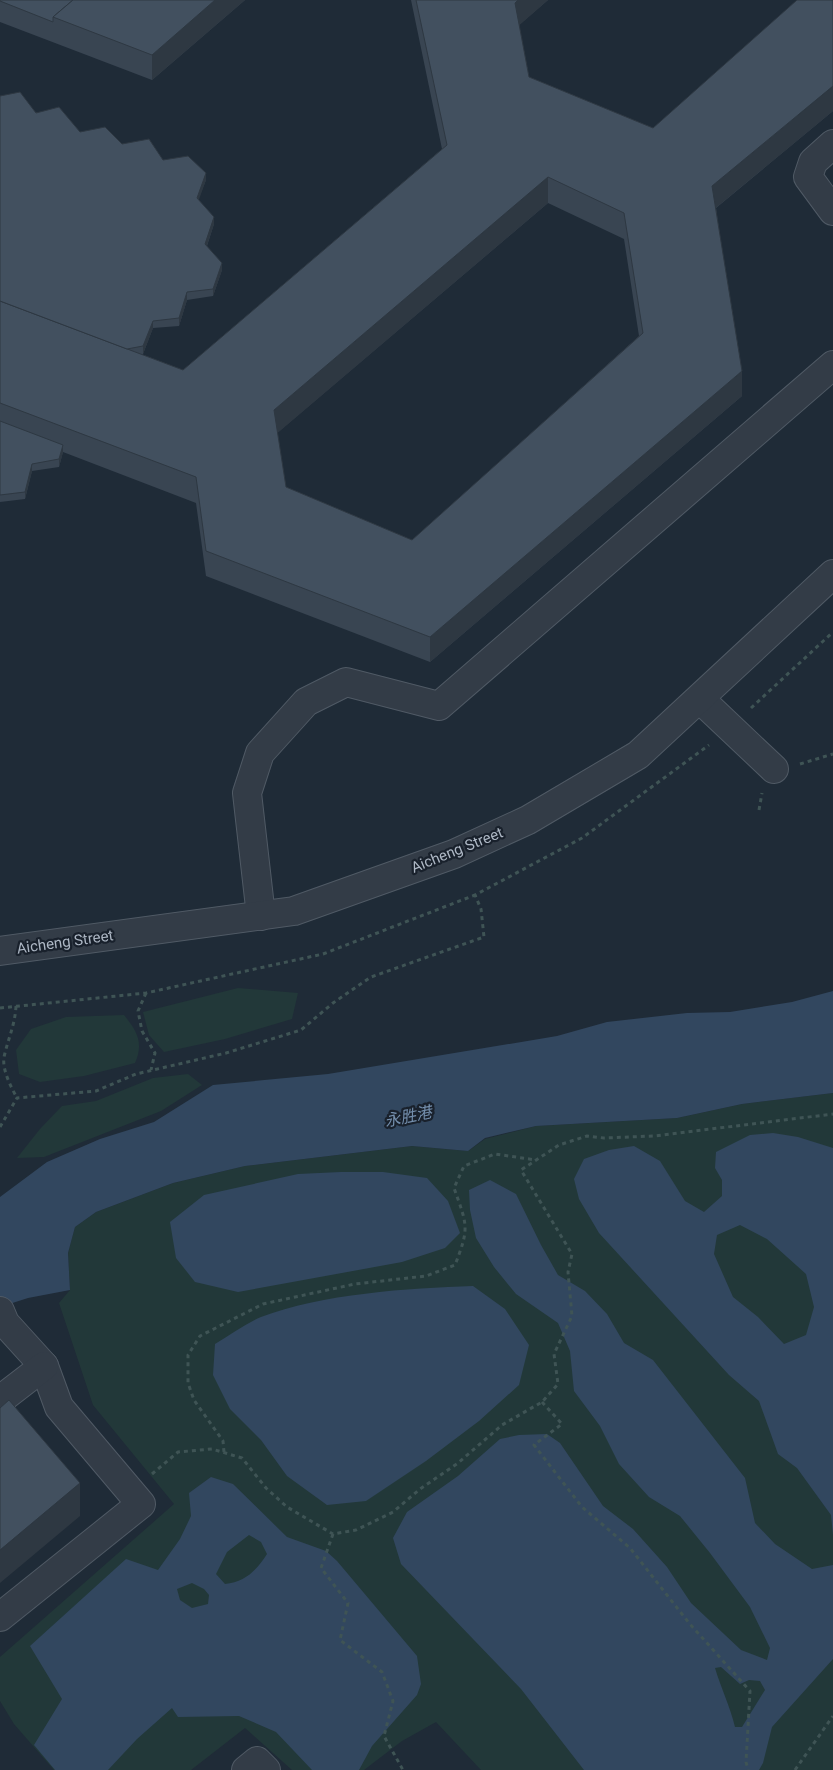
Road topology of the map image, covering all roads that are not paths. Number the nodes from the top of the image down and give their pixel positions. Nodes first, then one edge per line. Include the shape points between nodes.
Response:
1 (833, 144) edge
2 (833, 211) edge
3 (833, 365) edge
4 (833, 574) edge
5 (700, 699) junction
6 (769, 779) road end
7 (261, 916) junction
8 (0, 951) edge
9 (2, 1317) edge
10 (44, 1366) junction
11 (0, 1400) edge
12 (0, 1617) edge
13 (246, 1770) edge
14 (266, 1770) edge

1 - 2 street via 812,162 808,177
3 - 7 street via 439,706 346,682 306,702 260,753 247,793
4 - 5 street, Aicheng Street
5 - 6 street via 731,727
5 - 7 street, Aicheng Street via 638,755 528,820 454,854 294,911
7 - 8 street, Aicheng Street
9 - 10 street
10 - 11 street
10 - 12 street via 59,1407 141,1504
13 - 14 street via 257,1761

